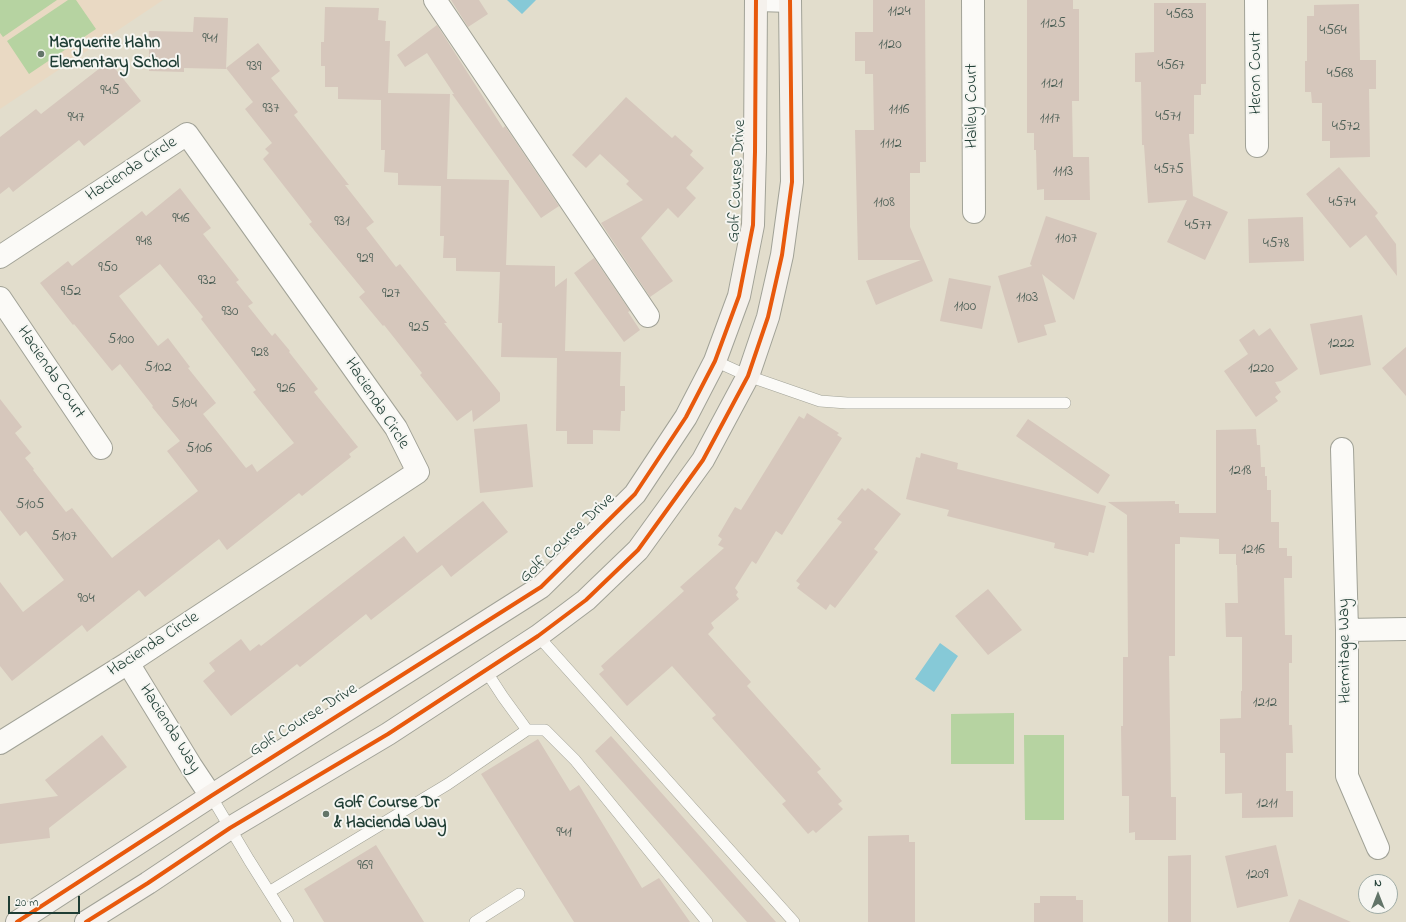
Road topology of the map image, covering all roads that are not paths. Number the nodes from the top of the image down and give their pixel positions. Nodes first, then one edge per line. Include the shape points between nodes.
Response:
1 (435, 0) edge
2 (757, 0) edge
3 (790, 0) edge
4 (973, 0) edge
5 (1256, 0) edge
6 (1257, 146) dead end
7 (974, 212) dead end
8 (0, 257) edge
9 (0, 298) edge
10 (648, 316) dead end
11 (715, 361) junction
12 (748, 376) junction
13 (1065, 403) dead end
14 (101, 448) dead end
15 (1342, 448) dead end
16 (1406, 629) edge
17 (1347, 630) junction
18 (538, 636) junction
19 (128, 663) junction
20 (486, 671) junction
21 (527, 730) junction
22 (0, 743) edge
23 (211, 796) junction
24 (230, 828) junction
25 (1378, 848) dead end
26 (269, 892) junction
27 (520, 894) dead end
28 (17, 922) edge
29 (86, 922) edge
30 (288, 922) edge
31 (475, 922) edge
32 (707, 922) edge
33 (794, 922) edge

1 - 10 street
2 - 3 street
2 - 11 street, Golf Course Drive via 752,225 739,296
3 - 12 street via 792,182 782,255 768,317
4 - 7 street, Hailey Court
5 - 6 street, Heron Court
8 - 19 street, Hacienda Circle via 187,134 396,428 418,472
9 - 14 street, Hacienda Court
11 - 12 lane
11 - 23 street, Golf Course Drive via 686,417 635,494 541,587
12 - 13 lane via 820,401
12 - 18 street via 703,460 638,550 586,600
15 - 17 street, Hermitage Way
16 - 17 street
17 - 25 street, Hermitage Way via 1347,776
18 - 20 street
18 - 33 lane
19 - 22 street, Hacienda Circle
19 - 23 street, Hacienda Way
20 - 21 lane
20 - 24 street via 388,734
21 - 26 lane via 448,784
21 - 32 lane via 545,730 575,760
23 - 24 lane
23 - 28 street, Golf Course Drive
24 - 26 lane
24 - 29 street
26 - 30 lane
27 - 31 lane

